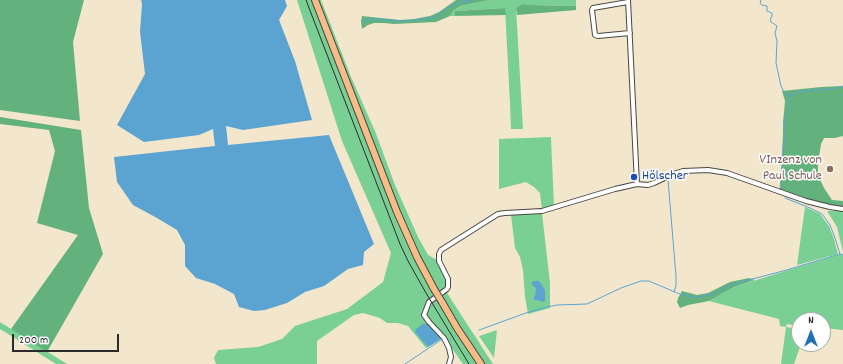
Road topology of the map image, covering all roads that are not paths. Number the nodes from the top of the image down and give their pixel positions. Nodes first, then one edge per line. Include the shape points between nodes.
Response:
1 (315, 0) edge
2 (628, 1) edge
3 (630, 33) junction
4 (638, 184) junction
5 (843, 209) edge
6 (449, 364) edge
7 (481, 364) edge

1 - 7 main road, bridge via 396,212 434,289
2 - 3 street
2 - 3 street via 592,10 595,35
3 - 4 street
4 - 5 street via 648,185 683,171 716,171 731,174 806,202
4 - 6 street via 542,211 498,214 441,250 439,261 448,279 448,287 429,302 424,315 448,345 451,355

